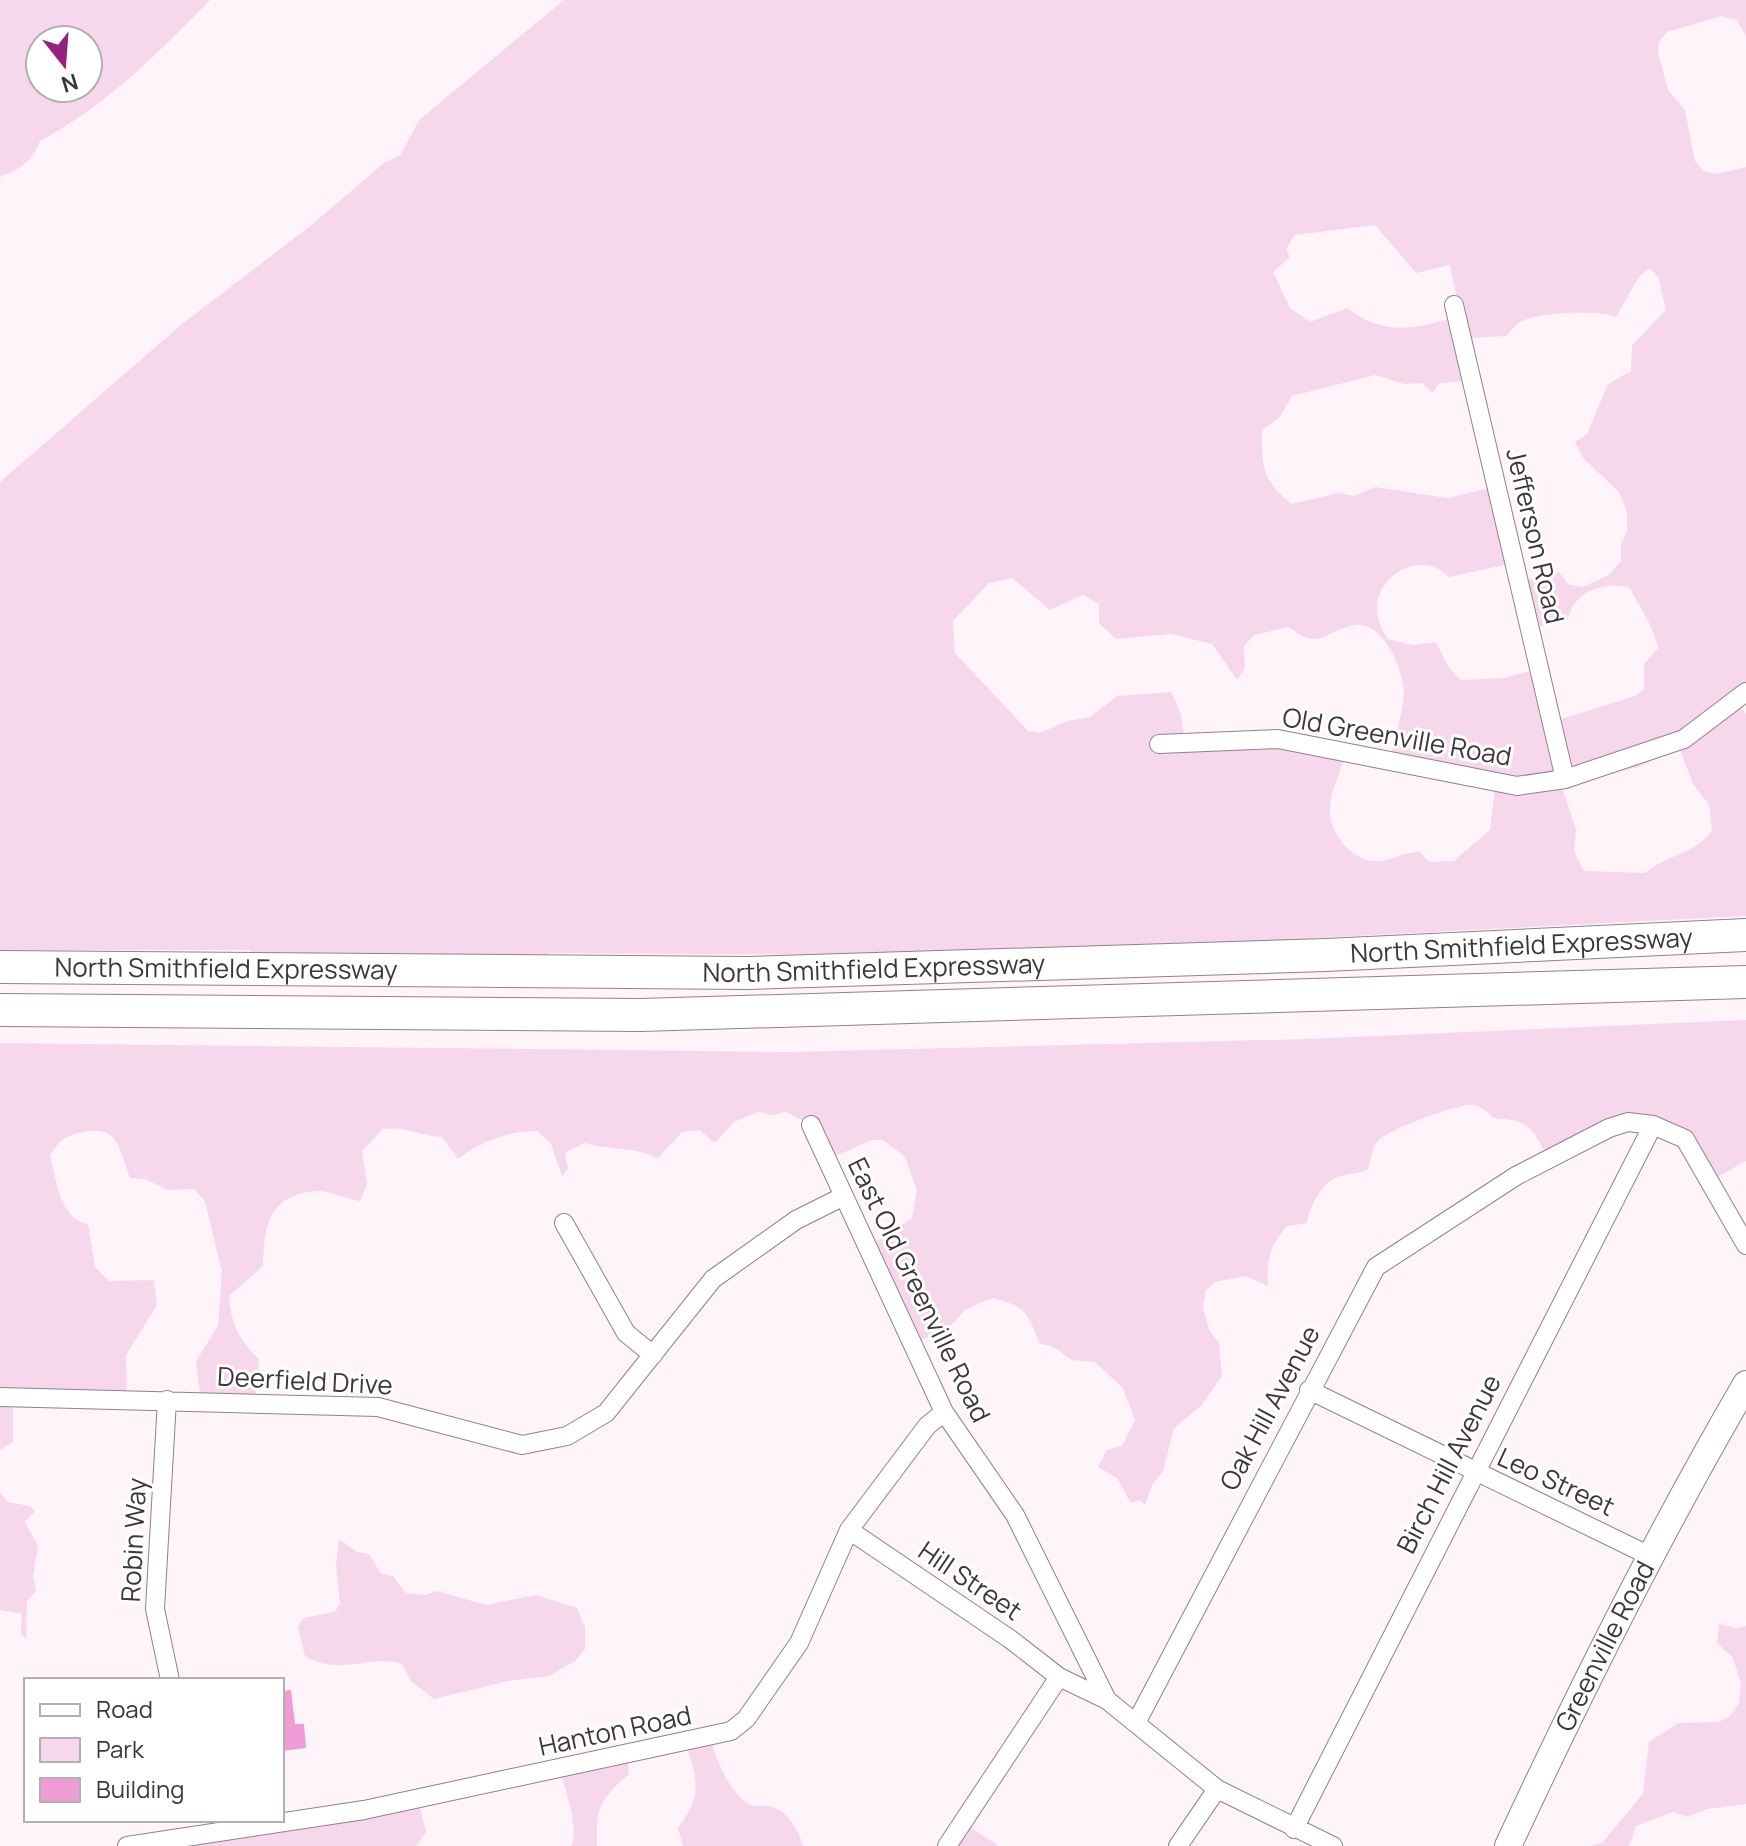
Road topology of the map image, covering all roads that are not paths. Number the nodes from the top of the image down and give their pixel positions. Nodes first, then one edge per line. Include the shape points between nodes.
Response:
1 (1454, 305) dead end
2 (1746, 692) edge
3 (1159, 744) dead end
4 (1565, 779) junction
5 (1746, 935) edge
6 (0, 967) edge
7 (1746, 982) edge
8 (0, 1010) edge
9 (811, 1125) dead end
10 (1653, 1125) junction
11 (842, 1197) junction
12 (564, 1223) dead end
13 (1746, 1245) edge
14 (653, 1355) junction
15 (1746, 1360) edge
16 (1746, 1384) edge
17 (1309, 1390) junction
18 (0, 1397) edge
19 (167, 1400) junction
20 (944, 1412) junction
21 (1708, 1449) junction
22 (1473, 1472) junction
23 (849, 1530) junction
24 (1652, 1557) junction
25 (1059, 1677) junction
26 (170, 1678) edge
27 (1107, 1700) junction
28 (1136, 1723) junction
29 (1217, 1789) junction
30 (284, 1819) edge
31 (257, 1822) edge
32 (230, 1825) edge
33 (1294, 1829) junction
34 (127, 1846) edge
35 (947, 1846) edge
36 (1178, 1846) edge
37 (1333, 1846) edge
38 (1508, 1846) edge

1 - 4 street, Jefferson Road
2 - 4 street, Old Greenville Road via 1684,739
3 - 4 street, Old Greenville Road via 1278,739 1517,786
5 - 6 highway, North Smithfield Expressway via 1326,955 748,973
7 - 8 highway, North Smithfield Expressway via 657,1015
9 - 11 street, East Old Greenville Road
10 - 13 street via 1678,1133 1693,1149
10 - 17 street, Oak Hill Avenue via 1628,1122 1609,1128 1516,1176 1376,1267
10 - 22 street, Birch Hill Avenue
11 - 14 street, Deerfield Drive via 796,1220 713,1279
11 - 20 street, East Old Greenville Road
12 - 14 street via 626,1333
14 - 19 street, Deerfield Drive via 606,1413 567,1436 522,1445 378,1407
15 - 21 main road, Greenville Road
16 - 21 main road, Greenville Road
17 - 22 street, Leo Street
17 - 28 street, Oak Hill Avenue
18 - 19 street, Deerfield Drive
19 - 26 street, Robin Way via 155,1609
20 - 23 street, Hanton Road via 927,1426
20 - 27 street, East Old Greenville Road via 1015,1515
21 - 24 main road, Greenville Road
22 - 24 street, Leo Street
22 - 33 street, Birch Hill Avenue
23 - 25 street, Hill Street
23 - 30 street, Hanton Road via 799,1643 746,1719 731,1731 364,1810
24 - 38 main road, Greenville Road
25 - 27 street, Hill Street
25 - 35 street
27 - 28 street, East Old Greenville Road
28 - 29 street, East Old Greenville Road
29 - 33 street, East Old Greenville Road
29 - 36 street
31 - 32 street, Hanton Road
32 - 34 street, Hanton Road
33 - 37 street, East Old Greenville Road

